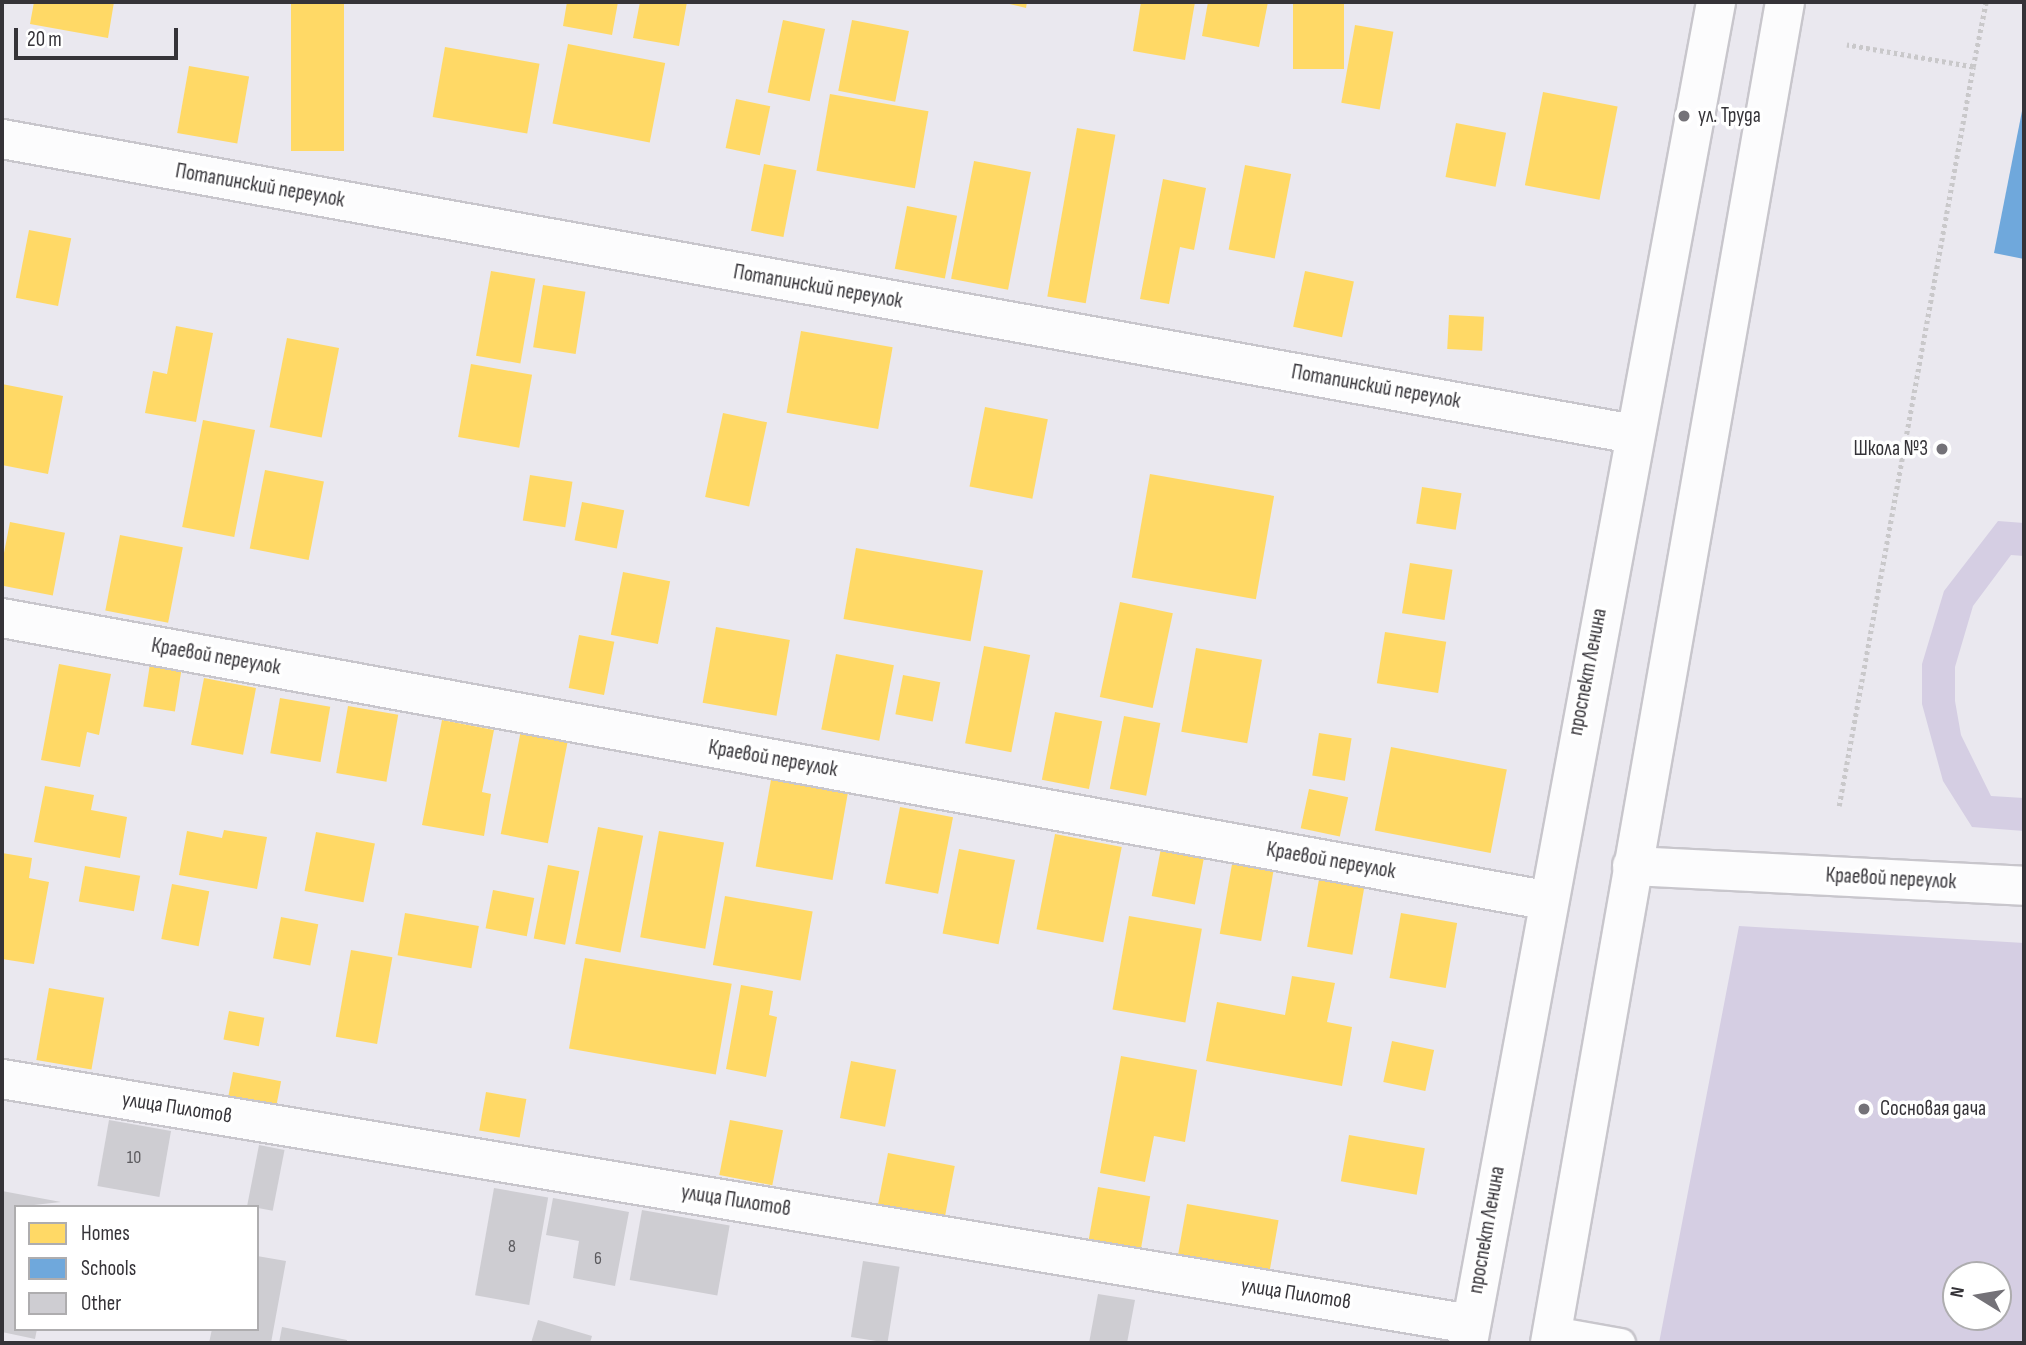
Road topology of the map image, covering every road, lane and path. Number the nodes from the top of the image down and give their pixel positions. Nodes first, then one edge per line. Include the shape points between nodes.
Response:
1 (1716, 2) edge
2 (1786, 2) edge
3 (1986, 2) edge
4 (1847, 45) dead end
5 (1973, 67) junction
6 (2, 139) edge
7 (1634, 434) junction
8 (2, 618) edge
9 (1839, 806) dead end
10 (1632, 866) junction
11 (2024, 886) edge
12 (1545, 900) junction
13 (2, 1079) edge
14 (1469, 1334) edge
15 (1552, 1337) edge
16 (1622, 1343) edge

1 - 7 street, проспект Ленина
2 - 10 street
3 - 5 path
4 - 5 path
5 - 9 path
6 - 7 street, Потапинский переулок
7 - 12 street, проспект Ленина
8 - 12 street, Краевой переулок
10 - 11 street, Краевой переулок
10 - 15 street
12 - 14 street, проспект Ленина
13 - 14 street, улица Пилотов
15 - 16 lane

